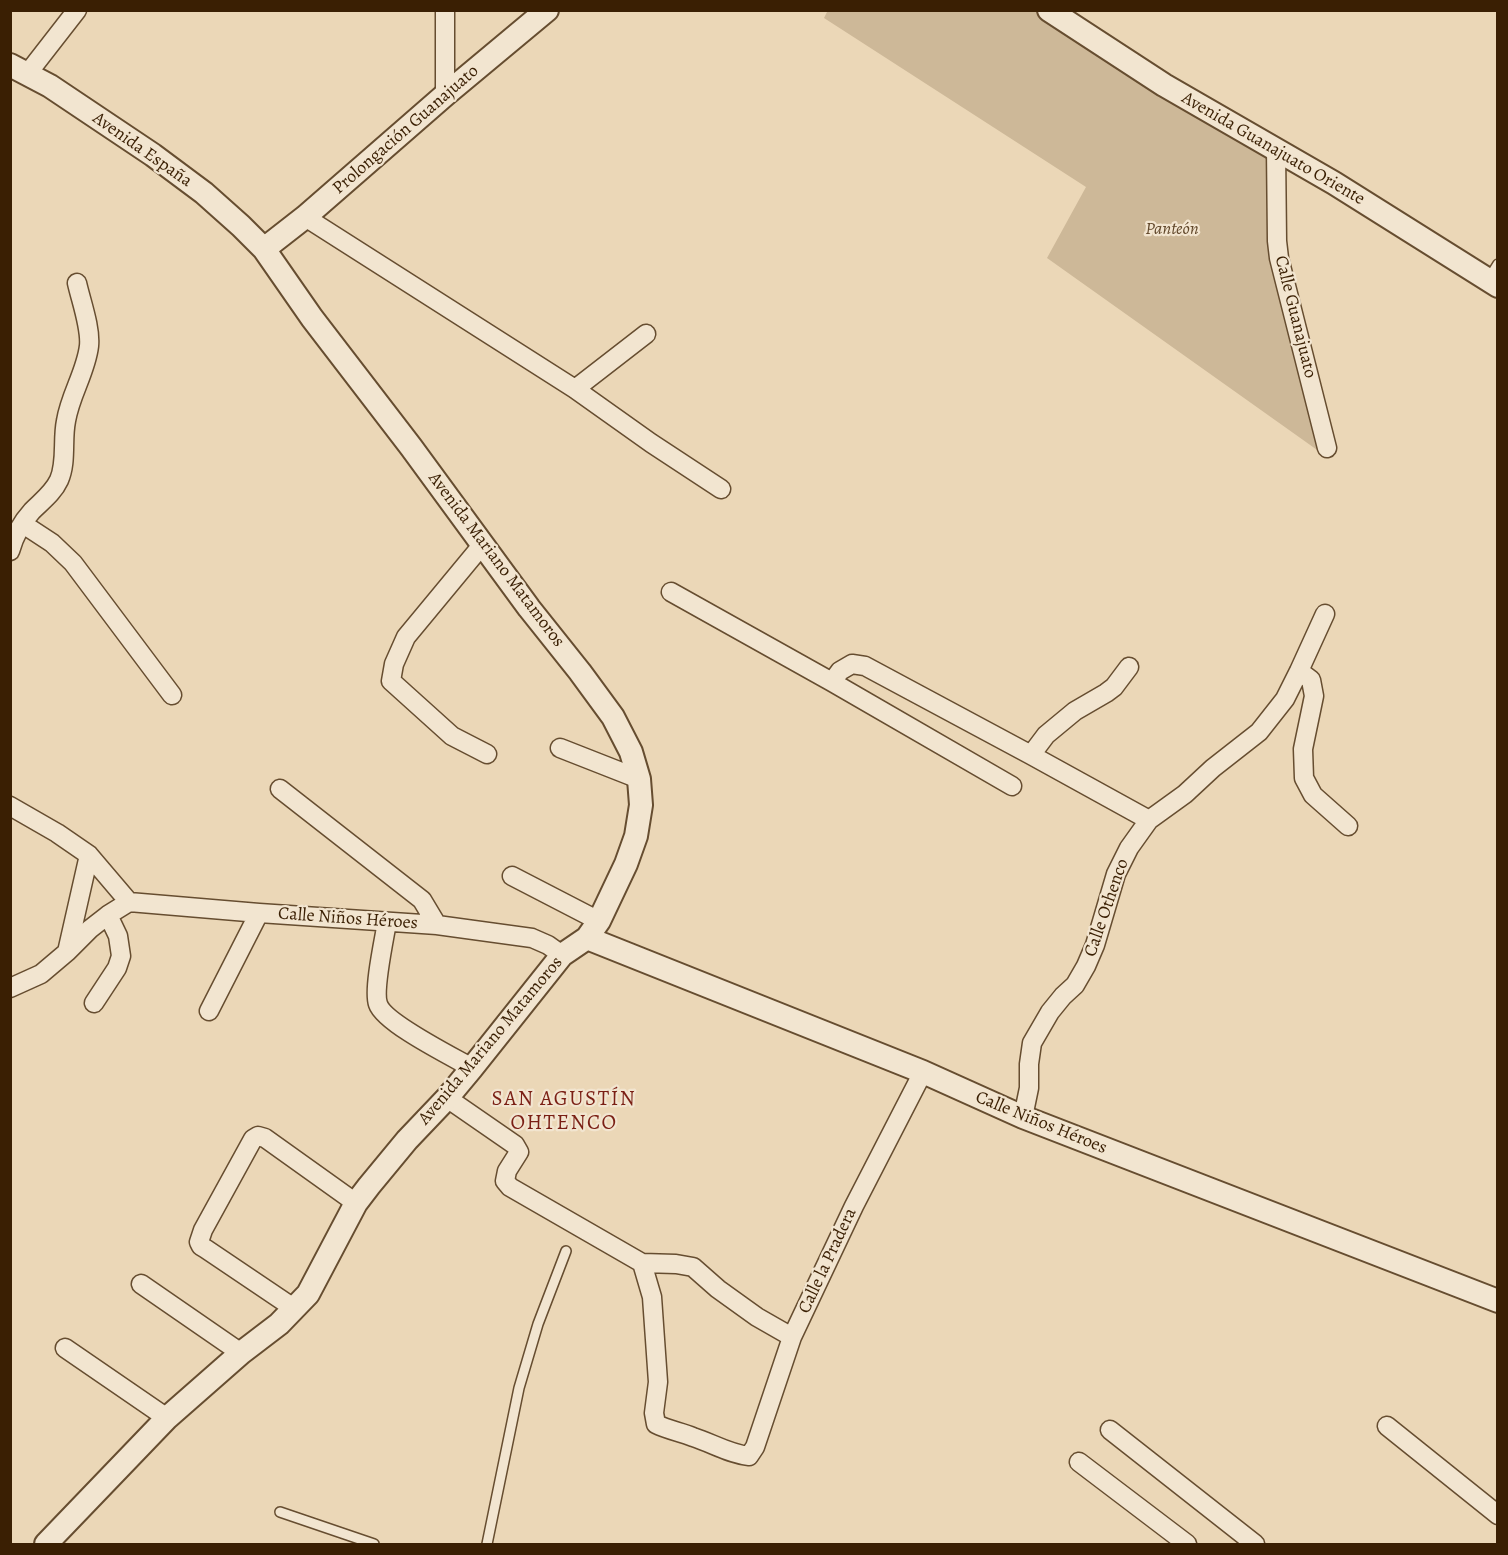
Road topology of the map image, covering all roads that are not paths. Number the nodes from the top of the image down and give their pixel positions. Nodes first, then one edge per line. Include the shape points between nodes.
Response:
1 (77, 10) edge
2 (445, 10) edge
3 (547, 10) edge
4 (1049, 10) edge
5 (19, 69) edge
6 (446, 95) junction
7 (1276, 149) junction
8 (304, 217) junction
9 (264, 249) junction
10 (1494, 276) edge
11 (77, 283) dead end
12 (646, 334) dead end
13 (575, 389) junction
14 (1328, 448) dead end
15 (721, 489) dead end
16 (23, 524) junction
17 (483, 544) junction
18 (10, 551) edge
19 (671, 592) dead end
20 (1325, 614) dead end
21 (1129, 667) dead end
22 (1299, 671) junction
23 (832, 682) junction
24 (172, 695) dead end
25 (560, 748) dead end
26 (487, 754) dead end
27 (1031, 754) junction
28 (639, 779) junction
29 (1012, 786) dead end
30 (280, 789) dead end
31 (10, 806) edge
32 (1149, 820) junction
33 (1348, 826) dead end
34 (89, 855) junction
35 (512, 876) dead end
36 (129, 902) junction
37 (259, 913) junction
38 (108, 915) junction
39 (387, 922) junction
40 (437, 925) junction
41 (593, 929) junction
42 (67, 952) junction
43 (562, 955) junction
44 (10, 988) edge
45 (94, 1003) dead end
46 (209, 1011) dead end
47 (472, 1068) junction
48 (923, 1072) junction
49 (447, 1098) junction
50 (1023, 1117) junction
51 (356, 1203) junction
52 (566, 1251) dead end
53 (642, 1263) junction
54 (141, 1284) dead end
55 (1497, 1301) edge
56 (295, 1309) junction
57 (792, 1337) junction
58 (65, 1348) dead end
59 (241, 1353) junction
60 (167, 1418) junction
61 (1387, 1426) dead end
62 (1110, 1431) dead end
63 (1079, 1462) dead end
64 (280, 1512) dead end
65 (1497, 1515) edge
66 (46, 1545) edge
67 (374, 1545) edge
68 (487, 1545) edge
69 (1186, 1545) edge
70 (1256, 1545) edge

1 - 5 street
2 - 6 street
3 - 6 street, Prolongación Guanajuato
4 - 7 street, Avenida Guanajuato Oriente via 1164,85
5 - 9 street, Avenida España via 153,155 204,193
6 - 8 street, Prolongación Guanajuato
7 - 10 street, Avenida Guanajuato Oriente
7 - 14 street, Calle Guanajuato via 1279,258
8 - 9 street, Prolongación Guanajuato
8 - 13 street
9 - 17 street, Avenida Mariano Matamoros
11 - 16 street via 89,344 87,359 66,418 60,478 52,493
12 - 13 street
13 - 15 street
16 - 18 street
16 - 24 street via 73,563
17 - 26 street via 406,637 391,681 452,736
17 - 28 street, Avenida Mariano Matamoros via 613,717 631,752
19 - 23 street
20 - 22 street, Calle Othenco
21 - 27 street via 1114,687 1075,711 1046,735
22 - 32 street, Calle Othenco via 1285,699 1259,732
22 - 33 street via 1311,680 1314,696 1303,749 1304,778 1313,795
23 - 27 street via 852,664 865,666
23 - 29 street
25 - 28 street
27 - 32 street
28 - 41 street, Avenida Mariano Matamoros via 641,805 636,836
30 - 40 street via 422,900
31 - 34 street
32 - 50 street, Calle Othenco via 1116,874 1086,966 1075,985 1050,1012 1032,1043
34 - 36 street
34 - 42 street
35 - 41 street
36 - 37 street, Calle Niños Héroes
36 - 38 street
37 - 39 street, Calle Niños Héroes
37 - 46 street
38 - 42 street
38 - 45 street via 118,936 121,956
39 - 40 street, Calle Niños Héroes
39 - 47 street via 376,992 382,1013
40 - 43 street, Calle Niños Héroes via 532,938
41 - 43 street, Avenida Mariano Matamoros
41 - 48 street, Calle Niños Héroes
42 - 44 street via 41,974
43 - 47 street, Avenida Mariano Matamoros
47 - 49 street, Avenida Mariano Matamoros
48 - 50 street, Calle Niños Héroes
48 - 57 street, Calle la Pradera
49 - 51 street, Avenida Mariano Matamoros
49 - 53 street via 515,1145 519,1152 507,1171 510,1186
50 - 55 street, Calle Niños Héroes
51 - 56 street, Avenida Mariano Matamoros via 308,1294
51 - 56 street via 265,1138 253,1139 202,1238
52 - 68 lane via 519,1388
53 - 57 street via 693,1267 757,1317
53 - 57 street, Calle la Pradera via 652,1297 658,1382 654,1413 656,1424 668,1430 749,1456
54 - 59 street
56 - 59 street, Avenida Mariano Matamoros
58 - 60 street
59 - 60 street, Avenida Mariano Matamoros
60 - 66 street, Avenida Mariano Matamoros
61 - 65 street
62 - 70 street
63 - 69 street
64 - 67 lane

